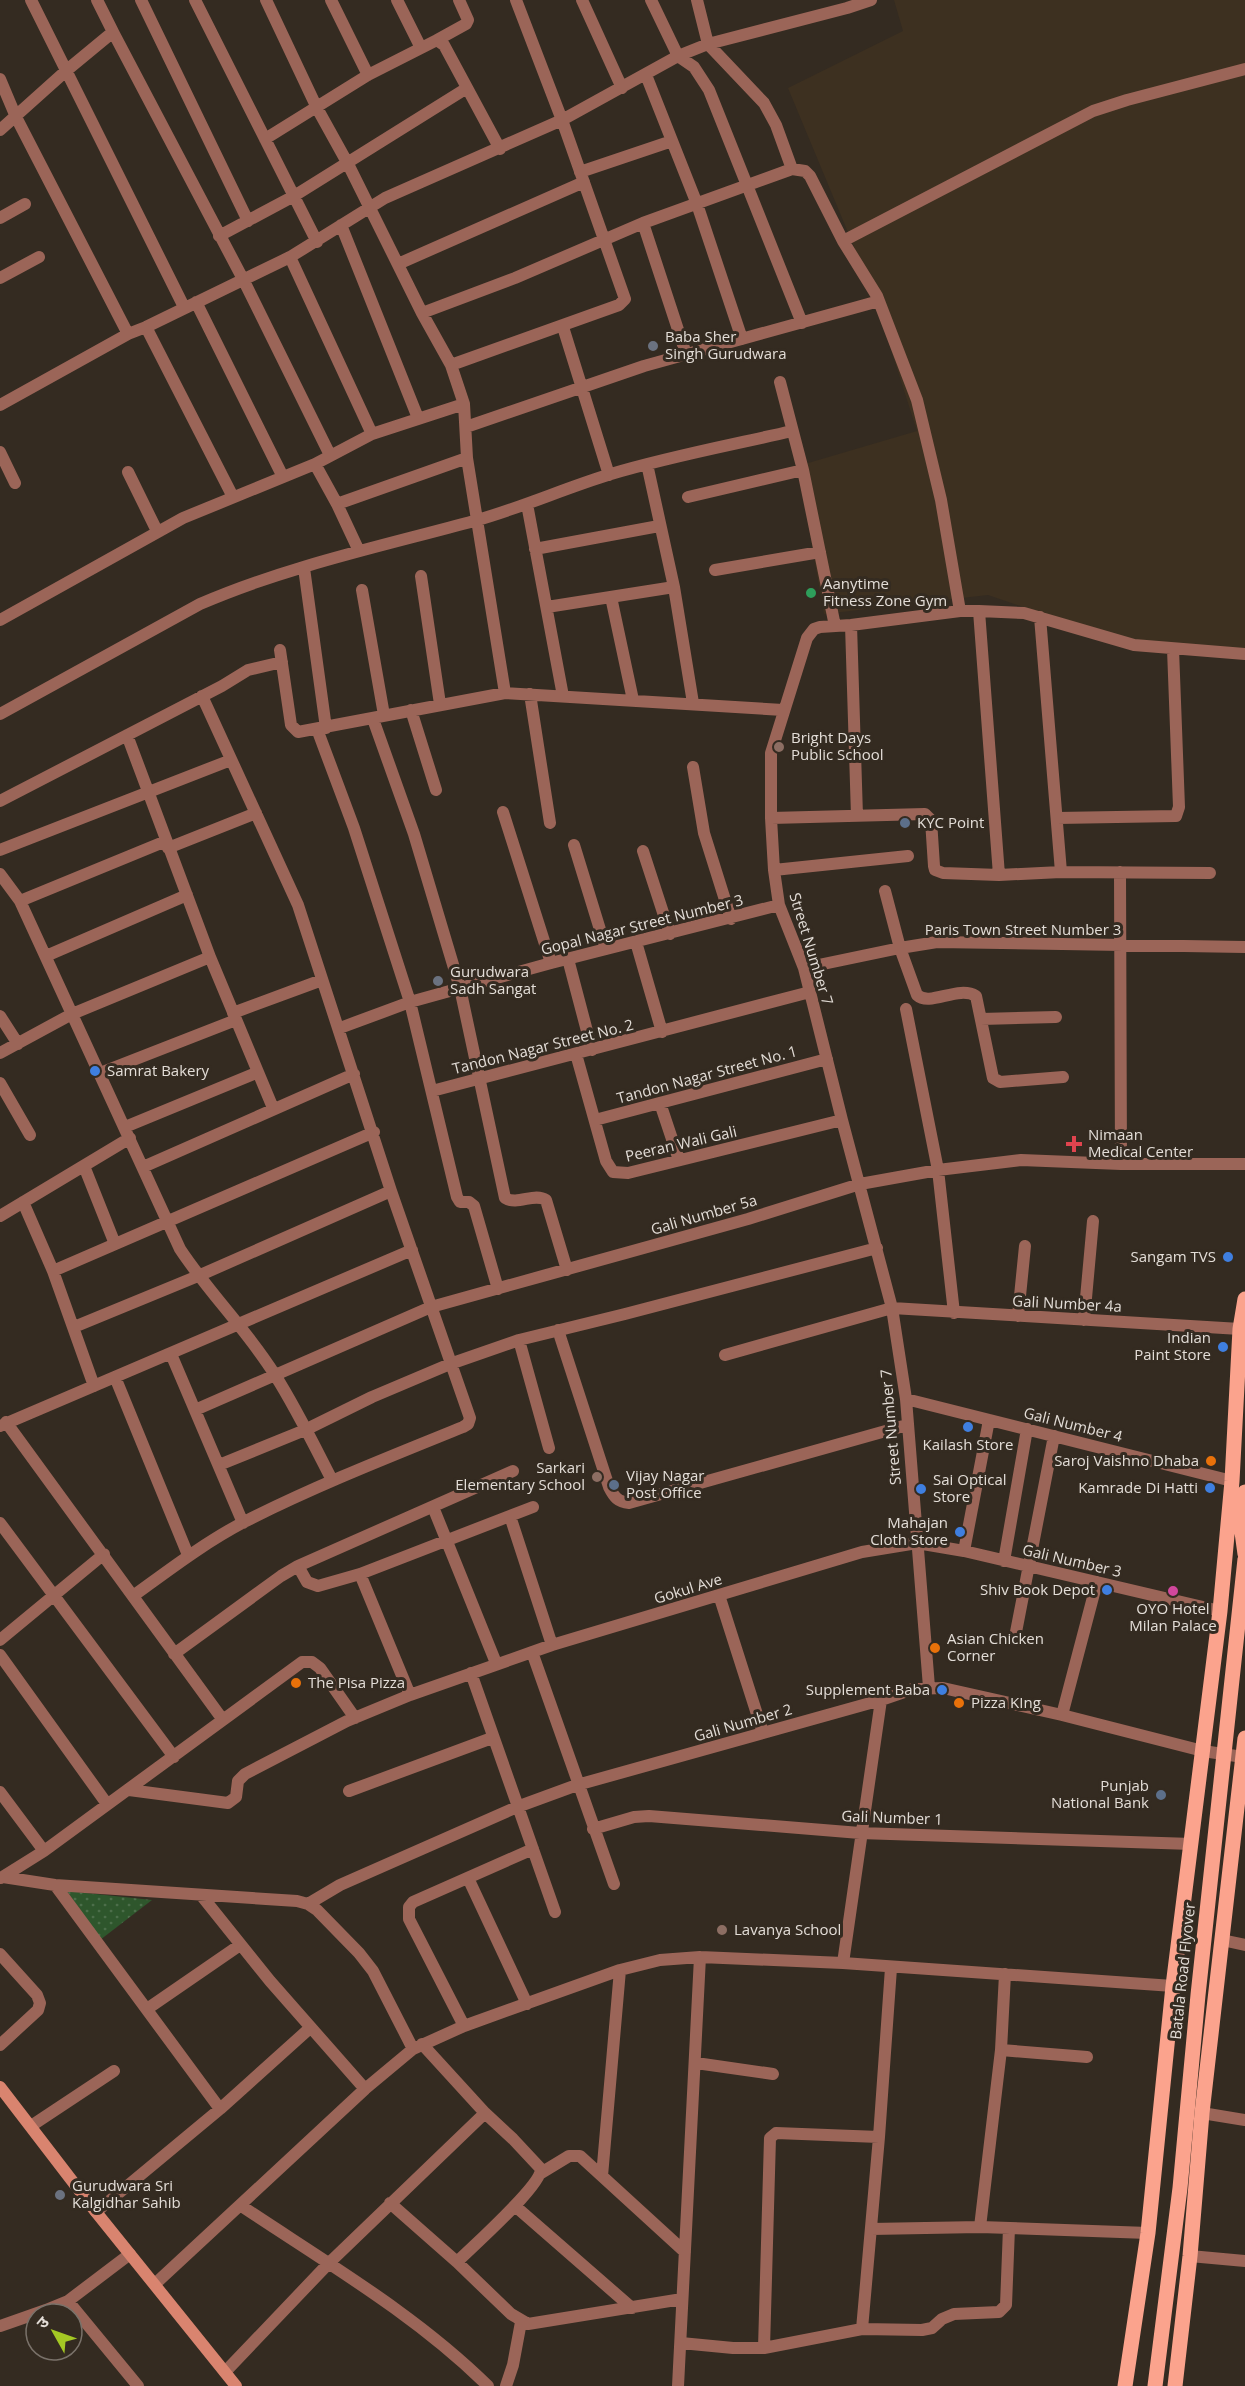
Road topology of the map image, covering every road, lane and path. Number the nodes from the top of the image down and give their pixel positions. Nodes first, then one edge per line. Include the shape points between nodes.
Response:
1 (31, 0) edge
2 (97, 0) edge
3 (141, 0) edge
4 (195, 0) edge
5 (266, 0) edge
6 (331, 0) edge
7 (397, 0) edge
8 (459, 0) edge
9 (516, 0) edge
10 (582, 0) edge
11 (651, 0) edge
12 (697, 0) edge
13 (870, 0) edge
14 (113, 32) junction
15 (437, 40) junction
16 (708, 44) junction
17 (421, 48) junction
18 (678, 56) junction
19 (1245, 69) edge
20 (67, 70) junction
21 (368, 75) junction
22 (646, 75) junction
23 (0, 79) edge
24 (467, 88) junction
25 (622, 88) junction
26 (3, 94) edge
27 (317, 108) junction
28 (16, 117) junction
29 (562, 120) junction
30 (0, 130) edge
31 (265, 139) junction
32 (672, 141) junction
33 (500, 149) junction
34 (348, 164) junction
35 (792, 169) junction
36 (582, 177) junction
37 (748, 186) junction
38 (294, 196) junction
39 (25, 204) dead end
40 (697, 204) junction
41 (370, 207) junction
42 (0, 218) edge
43 (248, 220) junction
44 (644, 224) junction
45 (341, 225) junction
46 (219, 236) junction
47 (605, 240) junction
48 (843, 241) junction
49 (317, 242) junction
50 (39, 257) dead end
51 (290, 257) junction
52 (398, 264) junction
53 (0, 278) edge
54 (244, 280) junction
55 (879, 301) junction
56 (190, 305) junction
57 (422, 313) junction
58 (802, 323) junction
59 (146, 327) junction
60 (563, 327) junction
61 (128, 334) junction
62 (742, 339) junction
63 (686, 354) junction
64 (451, 365) junction
65 (780, 382) dead end
66 (581, 388) junction
67 (464, 404) junction
68 (0, 405) edge
69 (418, 418) junction
70 (466, 427) junction
71 (792, 431) junction
72 (372, 434) junction
73 (0, 452) edge
74 (330, 455) junction
75 (467, 458) junction
76 (315, 464) junction
77 (647, 464) junction
78 (803, 470) junction
79 (128, 472) dead end
80 (609, 474) junction
81 (283, 477) junction
82 (15, 483) dead end
83 (233, 497) junction
84 (688, 497) dead end
85 (338, 504) junction
86 (527, 504) junction
87 (476, 520) junction
88 (659, 526) junction
89 (157, 531) junction
90 (535, 549) junction
91 (359, 551) junction
92 (820, 552) junction
93 (304, 568) junction
94 (715, 570) dead end
95 (421, 576) dead end
96 (674, 587) junction
97 (362, 590) dead end
98 (611, 597) junction
99 (547, 607) junction
100 (979, 610) junction
101 (960, 611) junction
102 (1040, 617) junction
103 (0, 620) edge
104 (851, 625) junction
105 (835, 626) junction
106 (1179, 649) junction
107 (1245, 654) edge
108 (505, 693) junction
109 (530, 694) junction
110 (202, 696) junction
111 (563, 696) junction
112 (633, 700) junction
113 (693, 703) junction
114 (440, 704) junction
115 (411, 710) junction
116 (783, 710) junction
117 (0, 714) edge
118 (378, 717) junction
119 (322, 729) junction
120 (127, 735) junction
121 (231, 760) junction
122 (693, 767) dead end
123 (436, 790) dead end
124 (149, 792) junction
125 (0, 801) edge
126 (503, 812) dead end
127 (256, 813) junction
128 (857, 816) junction
129 (771, 818) junction
130 (1057, 818) junction
131 (550, 822) dead end
132 (167, 844) junction
133 (574, 845) dead end
134 (0, 850) edge
135 (644, 851) dead end
136 (908, 856) dead end
137 (774, 870) junction
138 (1060, 872) junction
139 (1120, 872) junction
140 (1210, 873) dead end
141 (999, 875) junction
142 (1, 878) edge
143 (885, 891) dead end
144 (187, 895) junction
145 (20, 901) junction
146 (779, 905) junction
147 (731, 919) junction
148 (669, 934) junction
149 (636, 942) junction
150 (1120, 944) junction
151 (1245, 947) edge
152 (900, 948) junction
153 (606, 950) junction
154 (46, 956) junction
155 (210, 957) junction
156 (568, 959) junction
157 (551, 963) junction
158 (804, 969) junction
159 (322, 980) junction
160 (460, 988) junction
161 (810, 992) junction
162 (410, 1002) junction
163 (906, 1009) dead end
164 (72, 1014) junction
165 (0, 1016) edge
166 (235, 1017) junction
167 (1056, 1017) dead end
168 (981, 1019) junction
169 (340, 1028) junction
170 (662, 1032) junction
171 (18, 1044) junction
172 (592, 1050) junction
173 (0, 1053) edge
174 (576, 1054) junction
175 (827, 1059) junction
176 (100, 1073) junction
177 (256, 1073) junction
178 (354, 1074) junction
179 (479, 1077) junction
180 (1063, 1077) dead end
181 (0, 1083) edge
182 (432, 1091) junction
183 (660, 1103) junction
184 (273, 1108) junction
185 (595, 1120) junction
186 (842, 1120) junction
187 (374, 1132) junction
188 (128, 1133) junction
189 (30, 1135) dead end
190 (679, 1160) junction
191 (1121, 1164) junction
192 (1245, 1164) edge
193 (84, 1166) junction
194 (143, 1167) junction
195 (938, 1170) junction
196 (860, 1184) junction
197 (391, 1191) junction
198 (23, 1202) junction
199 (0, 1216) edge
200 (1093, 1221) dead end
201 (166, 1223) junction
202 (115, 1244) junction
203 (1025, 1246) dead end
204 (877, 1248) junction
205 (412, 1250) junction
206 (567, 1270) junction
207 (53, 1271) junction
208 (198, 1276) junction
209 (498, 1289) junction
210 (1245, 1299) edge
211 (431, 1307) junction
212 (892, 1308) junction
213 (954, 1313) junction
214 (1018, 1316) junction
215 (1084, 1320) junction
216 (239, 1324) junction
217 (74, 1327) junction
218 (1240, 1329) junction
219 (558, 1330) junction
220 (519, 1340) junction
221 (171, 1354) junction
222 (725, 1355) dead end
223 (450, 1364) junction
224 (275, 1375) junction
225 (115, 1377) junction
226 (94, 1386) junction
227 (906, 1399) junction
228 (195, 1410) junction
229 (989, 1420) junction
230 (3, 1424) edge
231 (908, 1425) junction
232 (305, 1430) junction
233 (1027, 1430) junction
234 (1054, 1436) junction
235 (549, 1448) dead end
236 (219, 1465) junction
237 (513, 1471) dead end
238 (332, 1480) junction
239 (1232, 1481) junction
240 (1245, 1492) edge
241 (433, 1507) junction
242 (533, 1507) dead end
243 (510, 1516) junction
244 (0, 1523) edge
245 (243, 1523) junction
246 (448, 1542) junction
247 (917, 1543) junction
248 (964, 1551) junction
249 (104, 1554) junction
250 (1245, 1554) edge
251 (188, 1555) junction
252 (1245, 1559) edge
253 (1004, 1561) junction
254 (298, 1566) junction
255 (1030, 1567) junction
256 (360, 1574) junction
257 (1096, 1582) junction
258 (54, 1595) junction
259 (719, 1595) junction
260 (133, 1596) junction
261 (1220, 1611) junction
262 (1016, 1632) dead end
263 (0, 1640) edge
264 (552, 1645) junction
265 (532, 1652) junction
266 (174, 1654) junction
267 (0, 1655) edge
268 (496, 1664) junction
269 (471, 1673) junction
270 (929, 1687) junction
271 (410, 1695) junction
272 (881, 1700) junction
273 (1062, 1714) junction
274 (355, 1718) junction
275 (223, 1720) junction
276 (764, 1733) junction
277 (492, 1738) junction
278 (1245, 1738) edge
279 (1203, 1751) junction
280 (1243, 1756) junction
281 (174, 1757) junction
282 (577, 1785) junction
283 (129, 1790) junction
284 (349, 1791) dead end
285 (0, 1792) edge
286 (107, 1804) junction
287 (517, 1807) junction
288 (593, 1829) junction
289 (860, 1833) junction
290 (1192, 1844) junction
291 (533, 1849) junction
292 (44, 1851) junction
293 (2, 1878) edge
294 (468, 1878) junction
295 (614, 1884) dead end
296 (55, 1885) junction
297 (201, 1895) junction
298 (308, 1904) junction
299 (555, 1912) dead end
300 (1222, 1940) junction
301 (240, 1945) junction
302 (1245, 1945) edge
303 (0, 1954) edge
304 (700, 1957) junction
305 (843, 1963) junction
306 (891, 1968) junction
307 (620, 1970) junction
308 (1005, 1974) junction
309 (1173, 1986) junction
310 (527, 2004) junction
311 (147, 2009) junction
312 (464, 2026) junction
313 (310, 2028) junction
314 (0, 2045) edge
315 (417, 2046) junction
316 (1001, 2050) junction
317 (1087, 2057) dead end
318 (696, 2063) junction
319 (114, 2071) dead end
320 (773, 2074) dead end
321 (0, 2087) edge
322 (365, 2089) junction
323 (220, 2109) junction
324 (485, 2113) junction
325 (1202, 2114) junction
326 (1245, 2120) edge
327 (31, 2126) junction
328 (879, 2137) junction
329 (541, 2173) junction
330 (602, 2176) junction
331 (390, 2203) junction
332 (240, 2205) junction
333 (515, 2206) junction
334 (96, 2212) junction
335 (980, 2227) junction
336 (1009, 2228) junction
337 (871, 2229) junction
338 (1148, 2233) junction
339 (685, 2252) junction
340 (130, 2254) junction
341 (1190, 2256) junction
342 (1245, 2261) edge
343 (457, 2262) junction
344 (328, 2264) junction
345 (155, 2284) junction
346 (682, 2299) junction
347 (68, 2301) junction
348 (632, 2308) junction
349 (521, 2322) junction
350 (0, 2324) edge
351 (862, 2329) junction
352 (681, 2343) junction
353 (764, 2348) junction
354 (225, 2372) junction
355 (138, 2386) edge
356 (236, 2386) edge
357 (488, 2386) edge
358 (506, 2386) edge
359 (678, 2386) edge
360 (1125, 2386) edge
361 (1155, 2386) edge
362 (1175, 2386) edge

1 - 20 street
2 - 14 street
3 - 43 street
4 - 31 street
5 - 27 street
6 - 21 street
7 - 17 street
8 - 15 street via 468,20 466,24
9 - 29 street
10 - 25 street
11 - 18 street
12 - 16 street
13 - 16 street
14 - 20 street
14 - 46 street
15 - 17 street
15 - 24 street via 444,45
16 - 18 street
16 - 35 street via 764,103
17 - 21 street
18 - 22 street
18 - 37 street via 694,67 709,90
19 - 48 street via 1093,111
20 - 28 street
20 - 56 street
21 - 27 street
22 - 25 street
22 - 32 street
23 - 26 street
24 - 33 street
24 - 34 street
25 - 29 street
26 - 28 street
27 - 31 street
27 - 34 street
28 - 30 street
28 - 61 street
29 - 33 street
29 - 36 street
31 - 38 street
32 - 36 street
32 - 40 street
33 - 41 street
34 - 38 street
34 - 41 street
35 - 37 street
35 - 48 street via 810,176
36 - 47 street
36 - 52 street
37 - 40 street
37 - 58 street
38 - 43 street
38 - 49 street
39 - 42 street
40 - 44 street
40 - 62 street
41 - 45 street
41 - 52 street
43 - 46 street
44 - 47 street
44 - 63 street
45 - 49 street
45 - 69 street
46 - 54 street
47 - 57 street
47 - 60 street via 625,298 619,306
48 - 55 street
49 - 51 street
50 - 53 street
51 - 54 street
51 - 72 street
52 - 57 street
54 - 56 street
54 - 74 street
55 - 58 street
55 - 101 street via 926,431
56 - 59 street
56 - 81 street
57 - 64 street
58 - 62 street
59 - 61 street
59 - 83 street
60 - 64 street
60 - 66 street
61 - 68 street
62 - 63 street
63 - 66 street
64 - 67 street
65 - 71 street
66 - 70 street
66 - 80 street
67 - 69 street
67 - 70 street
69 - 72 street
70 - 75 street
71 - 77 street
71 - 78 street
72 - 74 street
73 - 82 street
74 - 76 street
75 - 85 street
75 - 87 street
76 - 81 street
76 - 85 street
77 - 80 street
77 - 88 street
78 - 84 street
78 - 92 street
79 - 89 street
80 - 86 street
81 - 83 street
83 - 89 street
85 - 91 street
86 - 87 street
86 - 90 street
87 - 91 street
87 - 108 street
88 - 90 street
88 - 96 street
89 - 103 street
90 - 99 street
91 - 93 street
92 - 94 street
92 - 105 street
93 - 117 street via 201,604
93 - 119 street
95 - 114 street
96 - 98 street
96 - 113 street
97 - 118 street
98 - 99 street
98 - 112 street
99 - 111 street
100 - 101 street, Street Number 7
100 - 102 street, Street Number 7
100 - 141 street
101 - 104 street, Street Number 7
102 - 106 street, Street Number 7 via 1134,645
102 - 130 street
104 - 105 street, Street Number 7
104 - 128 street
105 - 116 street, Street Number 7 via 820,627 810,633
106 - 107 street, Street Number 7
106 - 130 street via 1176,816
108 - 109 street
108 - 114 street
109 - 111 street
109 - 131 street
110 - 119 street via 281,656 291,725 298,732
110 - 120 street
110 - 121 street
111 - 112 street
112 - 113 street
113 - 116 street
114 - 115 street
115 - 118 street
115 - 123 street
116 - 129 street, Street Number 7 via 771,753
118 - 119 street
118 - 160 street
119 - 162 street
120 - 124 street
120 - 125 street
121 - 124 street
121 - 127 street
122 - 147 street via 704,833
124 - 132 street
124 - 134 street
126 - 157 street
127 - 132 street
127 - 159 street via 298,905
128 - 129 street
128 - 141 street via 925,814 931,820 935,870
129 - 137 street, Street Number 7
130 - 138 street
132 - 144 street
132 - 145 street
133 - 153 street
135 - 148 street
136 - 137 street
137 - 146 street, Street Number 7
138 - 139 street
138 - 141 street
139 - 140 street
139 - 150 street
142 - 145 street
143 - 152 street
144 - 154 street
144 - 155 street
145 - 154 street
146 - 147 street, Gopal Nagar Street Number 3
146 - 158 street, Street Number 7
147 - 148 street, Gopal Nagar Street Number 3
148 - 149 street, Gopal Nagar Street Number 3
149 - 153 street, Gopal Nagar Street Number 3
149 - 170 street
150 - 151 street, Paris Town Street Number 3
150 - 152 street, Paris Town Street Number 3 via 938,942
150 - 191 street
152 - 158 street, Paris Town Street Number 3
152 - 168 street via 919,998 973,994
153 - 156 street, Gopal Nagar Street Number 3
154 - 164 street
155 - 164 street
155 - 166 street
156 - 157 street, Gopal Nagar Street Number 3
156 - 172 street
157 - 160 street, Gopal Nagar Street Number 3
158 - 161 street, Street Number 7
159 - 166 street
159 - 169 street
160 - 162 street, Gopal Nagar Street Number 3
160 - 179 street
161 - 170 street, Tandon Nagar Street No. 2
161 - 175 street, Street Number 7
162 - 169 street, Gopal Nagar Street Number 3
162 - 182 street
163 - 195 street
164 - 171 street
164 - 176 street
165 - 171 street
166 - 176 street
166 - 177 street
167 - 168 street
168 - 180 street via 993,1078 1000,1082
169 - 178 street
170 - 172 street, Tandon Nagar Street No. 2
171 - 173 street
172 - 174 street, Tandon Nagar Street No. 2
174 - 179 street, Tandon Nagar Street No. 2
174 - 185 street, Peeran Wali Gali
175 - 183 street, Tandon Nagar Street No. 1
175 - 186 street, Street Number 7
176 - 188 street
177 - 184 street
177 - 188 street
178 - 184 street
178 - 187 street
179 - 182 street, Tandon Nagar Street No. 2
179 - 206 street via 505,1198 546,1200
181 - 189 street
182 - 209 street via 457,1197 460,1202 474,1206
183 - 185 street, Tandon Nagar Street No. 1
183 - 190 street
184 - 194 street
185 - 190 street, Peeran Wali Gali via 606,1161 613,1172 628,1173
186 - 190 street, Peeran Wali Gali
186 - 196 street, Street Number 7
187 - 197 street
187 - 201 street
188 - 193 street
188 - 194 street
191 - 192 street, Gali Number 5a
191 - 195 street, Gali Number 5a via 1021,1160
193 - 198 street
193 - 202 street
194 - 201 street
195 - 196 street, Gali Number 5a
195 - 213 street
196 - 204 street, Street Number 7
196 - 206 street, Gali Number 5a
197 - 205 street
197 - 208 street
198 - 199 street
198 - 207 street
200 - 215 street
201 - 202 street
201 - 208 street
202 - 207 street
203 - 214 street
204 - 212 street, Street Number 7
204 - 219 street
205 - 211 street
205 - 216 street
206 - 209 street, Gali Number 5a
207 - 217 street
208 - 216 street
208 - 217 street
209 - 211 street, Gali Number 5a
210 - 218 main road
211 - 223 street
211 - 224 street, Gali Number 5a
212 - 213 street, Gali Number 4a
212 - 222 street
212 - 227 street, Street Number 7
213 - 214 street, Gali Number 4a
214 - 215 street, Gali Number 4a
215 - 218 street, Gali Number 4a
216 - 221 street
216 - 224 street
217 - 226 street
218 - 239 main road
219 - 220 street
219 - 231 street via 609,1487 618,1501 629,1503
220 - 223 street
220 - 235 street
221 - 225 street
221 - 228 street
223 - 232 street
223 - 238 street via 470,1418 468,1424
224 - 228 street, Gali Number 5a
224 - 232 street
225 - 226 street
225 - 251 street
226 - 230 street
227 - 229 street, Gali Number 4
227 - 231 street, Street Number 7
228 - 236 street
229 - 233 street, Gali Number 4
229 - 248 street
230 - 249 street
231 - 247 street, Street Number 7
232 - 236 street
232 - 238 street
233 - 234 street, Gali Number 4
233 - 253 street
234 - 239 street, Gali Number 4
234 - 255 street
236 - 245 street
237 - 241 street
238 - 245 street
239 - 261 main road
240 - 250 main road via 1241,1525
241 - 246 street
241 - 254 street
242 - 243 street
243 - 246 street
243 - 264 street
244 - 258 street
245 - 251 street
246 - 256 street
246 - 268 street
247 - 248 street, Gali Number 3
247 - 259 street, Gokul Ave via 843,1556
247 - 270 street, Street Number 7
248 - 253 street, Gali Number 3
249 - 258 street
249 - 260 street
251 - 260 street
252 - 361 main road, Batala Road Flyover, bridge via 1180,2188
253 - 255 street, Gali Number 3
254 - 256 street via 312,1585 318,1586
254 - 266 street
255 - 257 street, Gali Number 3
255 - 262 street
256 - 271 street
257 - 261 street, Gali Number 3
257 - 273 street
258 - 263 street
258 - 281 street
259 - 264 street, Gokul Ave
259 - 276 street
260 - 266 street
261 - 279 main road
264 - 265 street, Gokul Ave
265 - 268 street, Gokul Ave
265 - 282 street
266 - 275 street
267 - 286 street
268 - 269 street, Gokul Ave
269 - 271 street, Gokul Ave
269 - 277 street
270 - 272 street, Gali Number 2
270 - 273 street, Gali Number 2
271 - 274 street, Gokul Ave
272 - 276 street, Gali Number 2
272 - 289 street
273 - 279 street, Gali Number 2
274 - 275 street via 320,1668 307,1661
274 - 283 street, Gokul Ave via 245,1774 238,1781 236,1797 228,1803
275 - 281 street
276 - 282 street, Gali Number 2
277 - 284 street
277 - 287 street
278 - 280 main road
279 - 280 street, Gali Number 2
279 - 290 main road
280 - 300 main road
281 - 283 street
282 - 287 street, Gali Number 2
282 - 288 street
283 - 286 street
285 - 292 street
286 - 292 street
287 - 291 street
287 - 298 street, Gali Number 2 via 340,1885
288 - 289 street, Gali Number 1 via 649,1816
288 - 295 street
289 - 290 street, Gali Number 1
289 - 305 street
290 - 309 main road
291 - 294 street
291 - 299 street
292 - 293 street
293 - 296 street
294 - 310 street
294 - 312 street via 413,1902 409,1912
296 - 297 street
296 - 311 street
297 - 298 street
297 - 301 street
298 - 315 street via 373,1971
300 - 302 street
300 - 325 main road
301 - 311 street
301 - 313 street
303 - 314 street via 40,2003 38,2010
304 - 305 street
304 - 307 street via 660,1960
304 - 318 street
305 - 306 street
306 - 308 street
306 - 328 street
307 - 310 street
307 - 330 street
308 - 309 street
308 - 316 street
309 - 338 main road
310 - 312 street
311 - 323 street
312 - 315 street
313 - 322 street
313 - 323 street
315 - 322 street
315 - 324 street
316 - 317 street
316 - 335 street
318 - 320 street
318 - 339 street
319 - 327 street
321 - 327 street
322 - 332 street
323 - 334 street
324 - 329 street via 538,2165
324 - 331 street
325 - 326 street
325 - 341 main road
327 - 334 street
328 - 337 street
328 - 353 street via 776,2133 770,2138
329 - 330 street via 576,2155
329 - 333 street
330 - 339 street
331 - 343 street
331 - 344 street
332 - 344 street
332 - 345 street
333 - 343 street
333 - 348 street
334 - 340 street
335 - 336 street
335 - 337 street
336 - 338 street
336 - 351 street via 1006,2305 1002,2311 954,2314 922,2330
337 - 351 street
338 - 360 main road
339 - 346 street
340 - 345 street
340 - 347 street
341 - 342 street
341 - 362 main road
343 - 349 street
344 - 354 street
344 - 357 street via 420,2326
345 - 354 street
346 - 348 street
346 - 352 street
347 - 350 street
347 - 355 street
348 - 349 street via 534,2325
349 - 358 street
351 - 353 street
352 - 353 street
352 - 359 street
354 - 356 street

